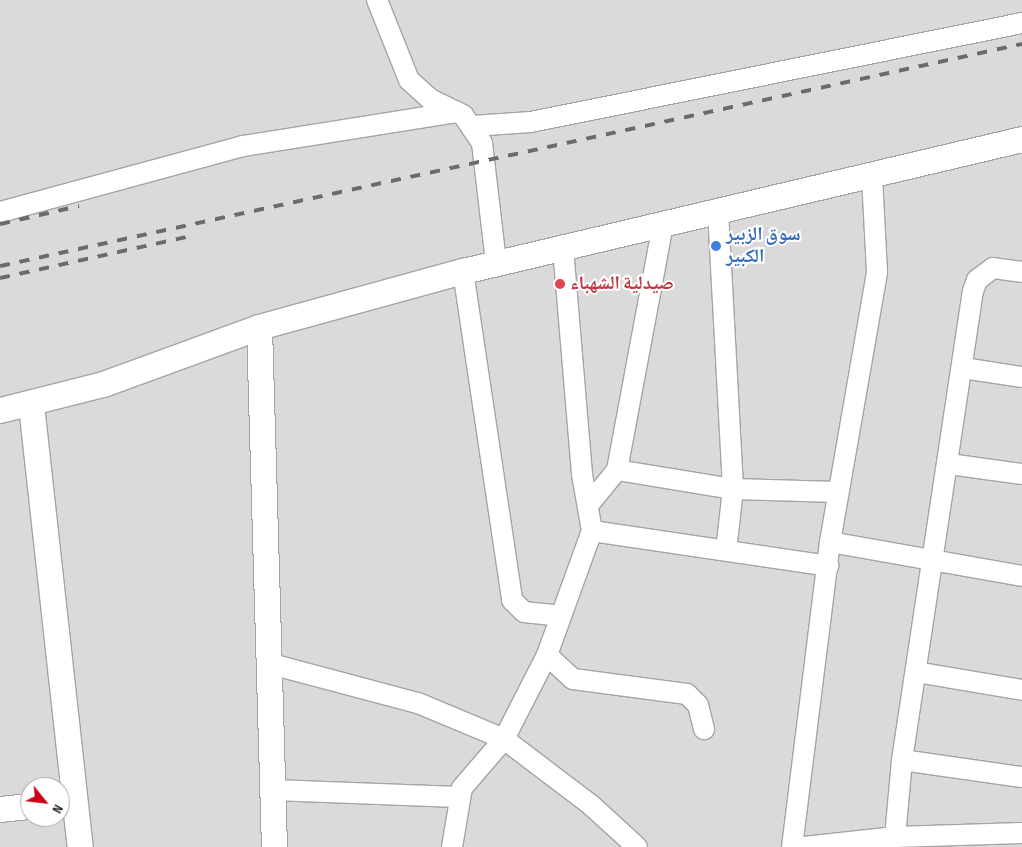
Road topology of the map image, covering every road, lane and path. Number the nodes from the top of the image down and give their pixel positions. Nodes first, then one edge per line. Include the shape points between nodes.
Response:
1 (377, 0) edge
2 (1022, 23) edge
3 (465, 119) junction
4 (1022, 139) edge
5 (872, 174) junction
6 (718, 211) junction
7 (0, 212) edge
8 (663, 224) junction
9 (564, 247) junction
10 (496, 263) junction
11 (463, 271) junction
12 (1022, 272) edge
13 (259, 327) junction
14 (963, 368) junction
15 (1022, 377) edge
16 (31, 404) junction
17 (0, 410) edge
18 (949, 464) junction
19 (617, 470) junction
20 (1022, 474) edge
21 (733, 489) junction
22 (838, 492) junction
23 (590, 503) junction
24 (592, 531) junction
25 (830, 542) junction
26 (726, 551) junction
27 (934, 561) junction
28 (828, 566) junction
29 (1022, 576) edge
30 (560, 616) junction
31 (547, 655) junction
32 (271, 664) junction
33 (916, 672) junction
34 (1022, 690) edge
35 (704, 729) dead end
36 (504, 739) junction
37 (902, 760) junction
38 (66, 777) edge
39 (1022, 777) edge
40 (273, 790) junction
41 (458, 797) junction
42 (20, 807) edge
43 (0, 809) edge
44 (70, 810) edge
45 (1022, 833) edge
46 (895, 838) junction
47 (80, 847) edge
48 (274, 847) edge
49 (452, 847) edge
50 (637, 847) edge
51 (792, 847) edge
52 (804, 847) edge

1 - 3 street via 409,80 430,99
2 - 3 street via 531,122
3 - 7 street via 244,146
3 - 10 street via 482,143
4 - 5 street
5 - 6 street
5 - 22 street via 877,272
6 - 8 street
6 - 21 street
8 - 9 street
8 - 19 street
9 - 10 street
9 - 23 street via 582,474
10 - 11 street
11 - 13 street
11 - 30 street via 512,600 524,612
12 - 14 street via 993,268 977,280
13 - 16 street via 103,384
13 - 32 street
14 - 15 street
14 - 18 street
16 - 17 street
16 - 38 street
18 - 20 street
18 - 27 street
19 - 21 street
19 - 23 street
21 - 22 street
21 - 26 street
22 - 25 street
23 - 24 street
24 - 26 street
24 - 30 street
25 - 27 street
25 - 28 street
26 - 28 street
27 - 29 street
27 - 33 street
28 - 51 street
30 - 31 street
31 - 35 street via 573,680 687,694 698,705
31 - 36 street
32 - 36 street via 418,703
32 - 40 street
33 - 34 street
33 - 37 street
36 - 41 street via 477,766
36 - 50 street
37 - 39 street
37 - 46 street
40 - 41 street
40 - 48 street
41 - 49 street
42 - 43 street
44 - 47 street
45 - 46 street
46 - 52 street

